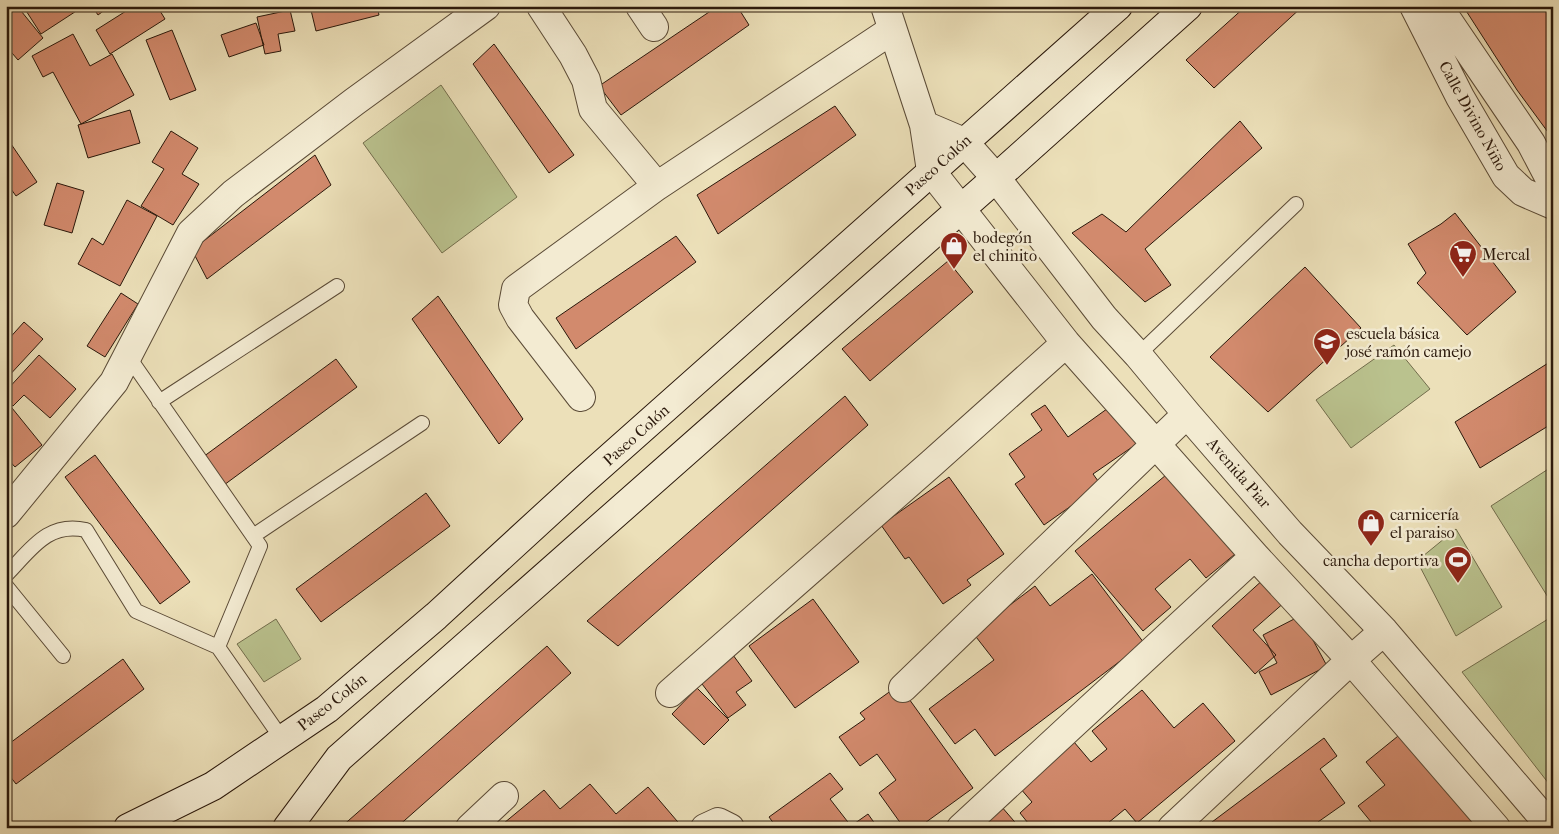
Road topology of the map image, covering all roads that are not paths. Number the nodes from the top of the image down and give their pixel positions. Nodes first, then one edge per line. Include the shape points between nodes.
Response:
1 (486, 6) edge
2 (541, 6) edge
3 (1118, 6) edge
4 (1188, 6) edge
5 (1414, 6) edge
6 (1438, 6) edge
7 (888, 18) edge
8 (924, 126) junction
9 (964, 142) junction
10 (931, 171) junction
11 (996, 178) junction
12 (1553, 185) edge
13 (657, 186) junction
14 (1296, 204) dead end
15 (1553, 205) edge
16 (960, 208) junction
17 (337, 286) dead end
18 (1066, 343) junction
19 (1138, 355) junction
20 (128, 356) junction
21 (581, 397) dead end
22 (160, 402) junction
23 (1187, 414) junction
24 (422, 423) dead end
25 (1155, 445) junction
26 (6, 514) edge
27 (253, 536) junction
28 (1255, 556) junction
29 (6, 576) edge
30 (6, 586) edge
31 (1384, 631) junction
32 (218, 647) junction
33 (64, 656) dead end
34 (1351, 660) junction
35 (903, 688) dead end
36 (670, 693) dead end
37 (282, 739) junction
38 (504, 796) dead end
39 (1547, 826) edge
40 (128, 828) edge
41 (287, 828) edge
42 (470, 828) edge
43 (705, 828) edge
44 (730, 828) edge
45 (961, 828) edge
46 (1172, 828) edge
47 (1496, 828) edge

1 - 20 street via 233,194 191,233
2 - 13 street via 574,55 586,80 593,109
3 - 9 street, Paseo Colón
4 - 11 street
5 - 15 street, Calle Divino Niño via 1460,97 1506,176 1523,192
6 - 12 street, Calle Divino Niño via 1531,143
7 - 8 street
7 - 13 street
8 - 9 street, Avenida Piar
8 - 10 street
9 - 10 street, Paseo Colón
9 - 11 street, Avenida Piar
10 - 16 street
10 - 37 street, Paseo Colón via 436,616 327,709
11 - 16 street
11 - 19 street, Avenida Piar via 1104,318
13 - 21 street via 516,289 513,305 520,318
14 - 19 lane
16 - 18 street
16 - 41 street via 339,758
17 - 22 lane
18 - 25 street
18 - 36 street
19 - 23 street, Avenida Piar
20 - 22 lane
20 - 26 street via 114,382
22 - 27 lane
23 - 25 street
23 - 31 street, Avenida Piar via 1290,533
24 - 27 lane
25 - 28 street
25 - 35 street
27 - 32 lane via 260,546
28 - 34 street
28 - 45 street
29 - 32 lane via 45,536 72,527 86,530 136,611
30 - 33 lane
31 - 34 street
31 - 39 street, Avenida Piar
32 - 37 lane
34 - 46 street
34 - 47 street
37 - 40 street, Paseo Colón via 213,786
38 - 42 street
43 - 44 street via 718,822

